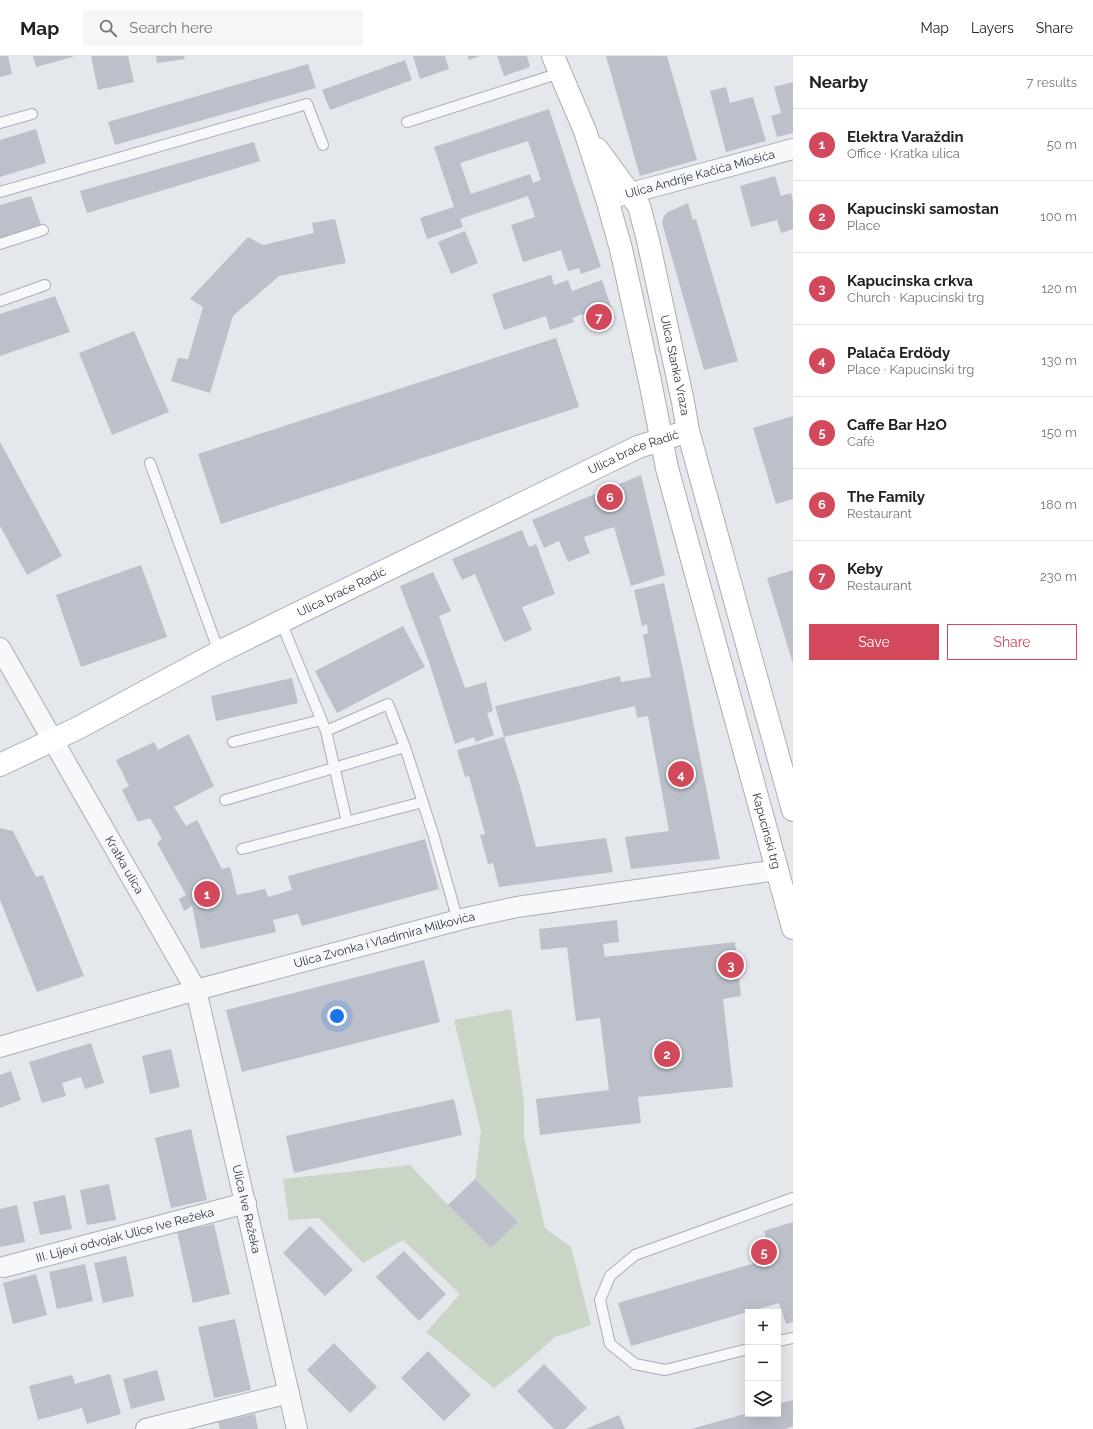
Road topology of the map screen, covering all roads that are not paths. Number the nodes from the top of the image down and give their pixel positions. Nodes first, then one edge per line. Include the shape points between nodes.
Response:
1 (556, 64) edge
2 (32, 114) dead end
3 (407, 122) dead end
4 (0, 123) edge
5 (585, 131) junction
6 (323, 146) dead end
7 (793, 148) edge
8 (0, 192) edge
9 (629, 193) junction
10 (607, 199) junction
11 (43, 230) dead end
12 (0, 244) edge
13 (45, 285) dead end
14 (0, 301) edge
15 (688, 431) junction
16 (661, 439) junction
17 (150, 463) dead end
18 (281, 622) junction
19 (0, 648) edge
20 (219, 652) junction
21 (321, 720) junction
22 (326, 731) junction
23 (740, 734) joint
24 (53, 740) junction
25 (233, 742) dead end
26 (405, 747) junction
27 (0, 765) edge
28 (335, 768) junction
29 (225, 800) dead end
30 (423, 802) junction
31 (793, 810) edge
32 (347, 822) junction
33 (242, 849) dead end
34 (777, 870) junction
35 (458, 921) junction
36 (793, 928) edge
37 (196, 990) junction
38 (0, 1047) edge
39 (793, 1198) edge
40 (246, 1203) junction
41 (4, 1267) dead end
42 (793, 1338) edge
43 (781, 1340) edge
44 (745, 1350) edge
45 (289, 1393) junction
46 (146, 1429) edge
47 (297, 1429) edge

1 - 3 lane
1 - 5 main road, Ulica Stanka Vraza
2 - 4 lane
5 - 9 main road, Ulica Stanka Vraza
5 - 10 main road, Ulica Stanka Vraza
6 - 8 lane via 307,104
7 - 9 street, Ulica Andrije Kačića Miošića
9 - 10 street, Ulica Andrije Kačića Miošića
9 - 15 main road, Ulica Stanka Vraza via 639,206 648,240
10 - 16 main road, Ulica Stanka Vraza via 621,249
11 - 12 lane
13 - 14 lane
15 - 16 main road, Ulica braće Radić
15 - 31 main road, Ulica Stanka Vraza
16 - 18 main road, Ulica braće Radić via 638,447
16 - 23 main road, Ulica Stanka Vraza
17 - 20 lane
18 - 20 main road, Ulica braće Radić
18 - 21 lane
19 - 24 street, Kratka ulica
20 - 24 main road, Ulica braće Radić
21 - 22 lane
21 - 25 lane
22 - 26 lane via 388,704
22 - 28 lane
23 - 34 main road, Kapucinski trg
24 - 27 main road, Ulica braće Radić
24 - 37 street, Kratka ulica
26 - 28 lane
26 - 30 lane
28 - 29 lane
28 - 32 lane
30 - 32 lane
30 - 35 lane
32 - 33 lane
34 - 35 street, Ulica Zvonka i Vladimira Milkovića via 517,907
34 - 36 main road, Kapucinski trg
35 - 37 street, Ulica Zvonka i Vladimira Milkovića
37 - 38 street, Ulica Zvonka i Vladimira Milkovića
37 - 40 street, Ulica Ive Režeka
39 - 44 lane via 635,1255 610,1276 600,1300 610,1344 635,1364 665,1370
40 - 41 street, III. Lijevi odvojak Ulice Ive Režeka
40 - 45 street, Ulica Ive Režeka
42 - 43 lane
45 - 46 street
45 - 47 street, Ulica Ive Režeka

